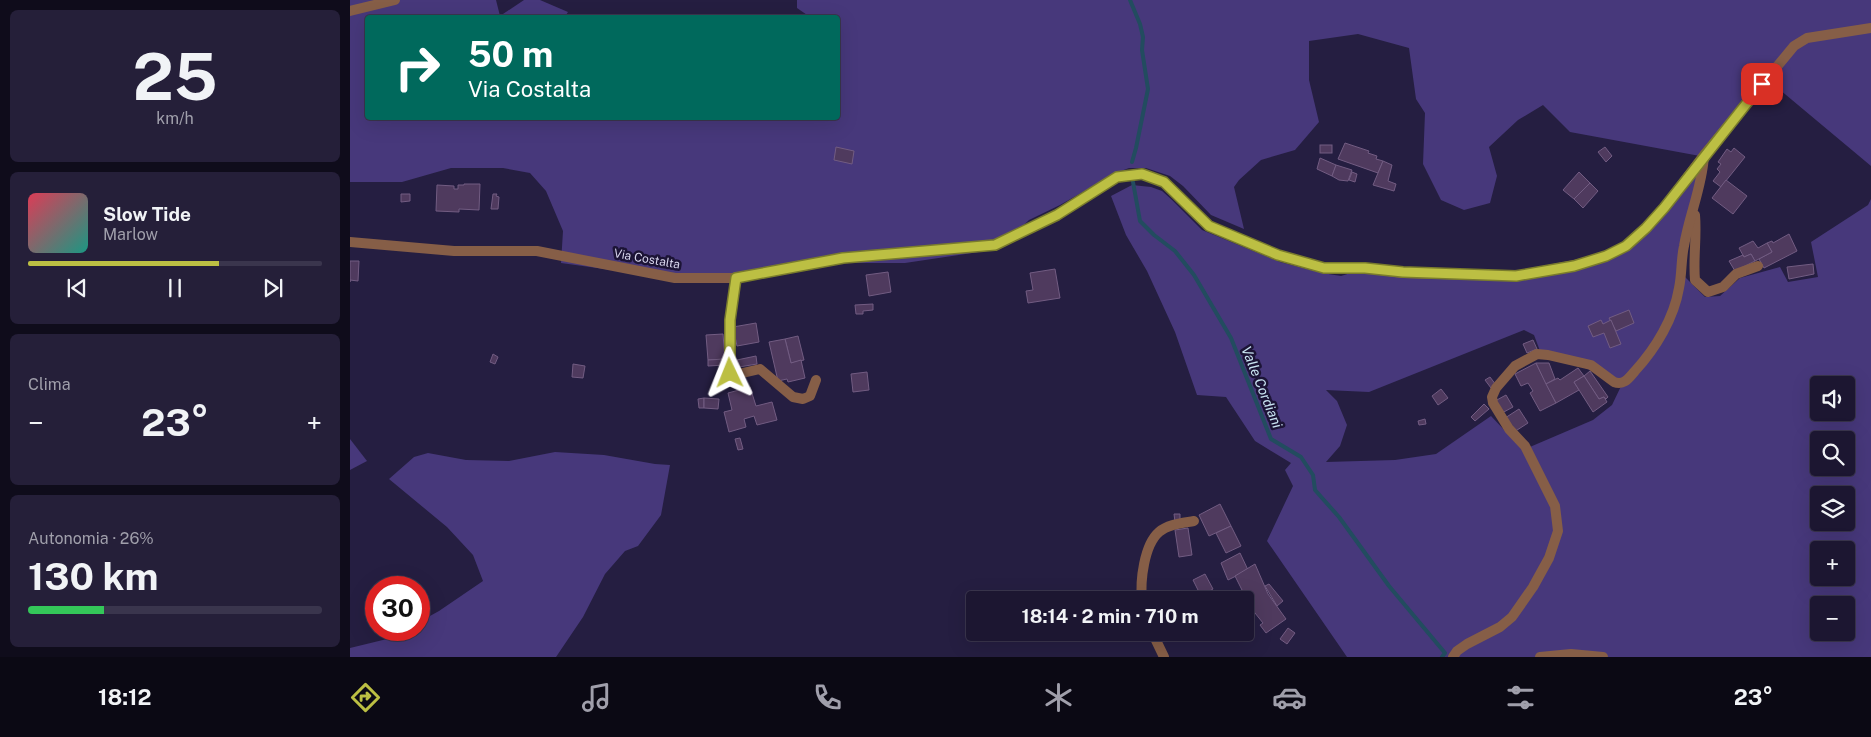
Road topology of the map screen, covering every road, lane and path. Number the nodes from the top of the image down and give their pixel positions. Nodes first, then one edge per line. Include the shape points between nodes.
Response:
1 (395, 0) edge
2 (350, 11) edge
3 (1871, 28) edge
4 (1704, 155) junction
5 (1695, 206) junction
6 (350, 242) edge
7 (1758, 266) dead end
8 (736, 278) junction
9 (816, 380) dead end
10 (1194, 521) dead end
11 (1142, 591) edge
12 (1156, 641) edge
13 (1164, 657) edge
14 (1453, 657) edge
15 (1540, 657) edge
16 (1603, 657) edge

1 - 2 street
3 - 4 street, Via Costalta via 1806,38 1794,46
4 - 5 street
4 - 8 street, Via Costalta via 1664,208 1626,246 1574,266 1516,276 1324,268 1301,262 1209,226 1164,182 1142,174 1117,177 1057,215 995,245 843,258
5 - 7 street via 1695,280 1708,292 1723,287 1736,274
5 - 14 street via 1684,245 1679,289 1667,326 1652,351 1630,377 1618,384 1591,365 1537,354 1515,366 1496,388 1493,404 1525,446 1555,506 1558,531 1545,565 1512,617 1457,651
6 - 8 street, Via Costalta via 454,251 538,251 675,278
8 - 9 street via 730,320 730,373 734,375 760,369 793,397 803,399 810,396
10 - 11 street via 1170,526 1153,539 1144,561
12 - 13 street
15 - 16 street via 1571,654

